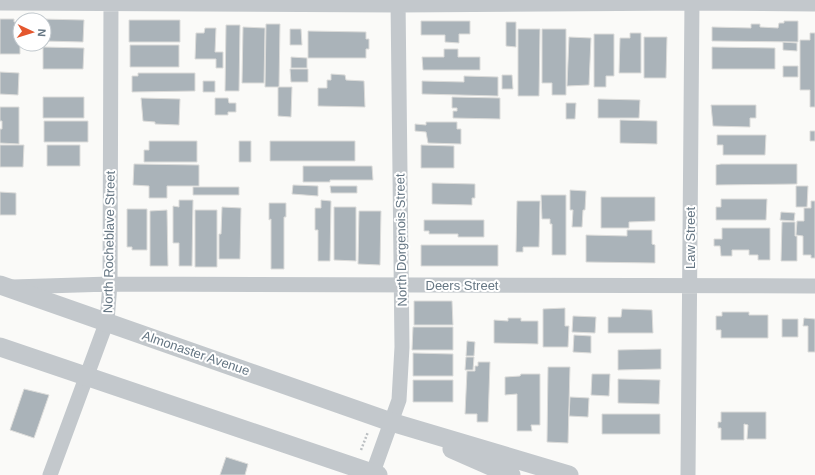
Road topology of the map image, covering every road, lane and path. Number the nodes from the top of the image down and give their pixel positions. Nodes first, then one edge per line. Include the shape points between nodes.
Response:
1 (111, 2) edge
2 (692, 2) edge
3 (0, 3) edge
4 (398, 3) edge
5 (815, 4) edge
6 (110, 284) junction
7 (401, 285) junction
8 (690, 285) junction
9 (3, 286) edge
10 (815, 286) edge
11 (106, 322) junction
12 (0, 347) edge
13 (87, 377) junction
14 (391, 422) junction
15 (370, 427) dead end
16 (359, 456) dead end
17 (374, 474) edge
18 (50, 475) edge
19 (511, 475) edge
20 (569, 475) edge
21 (688, 475) edge

1 - 3 street
1 - 4 street
1 - 6 street, North Rocheblave Street
2 - 4 street
2 - 5 street
2 - 8 street, Law Street
4 - 7 street, North Dorgenois Street
6 - 7 street, Deers Street
6 - 9 street, Deers Street
6 - 11 street, North Rocheblave Street
7 - 8 street, Deers Street
7 - 14 street, North Dorgenois Street via 402,347 399,400
8 - 10 street, Deers Street
8 - 21 street, Law Street
9 - 11 street, Almonaster Avenue
11 - 13 street, North Rocheblave Street
11 - 14 street, Almonaster Avenue
12 - 13 street
13 - 17 street
13 - 18 street, North Rocheblave Street
14 - 17 street, North Dorgenois Street
14 - 19 street, Almonaster Avenue
14 - 20 street, Almonaster Avenue
15 - 16 path

